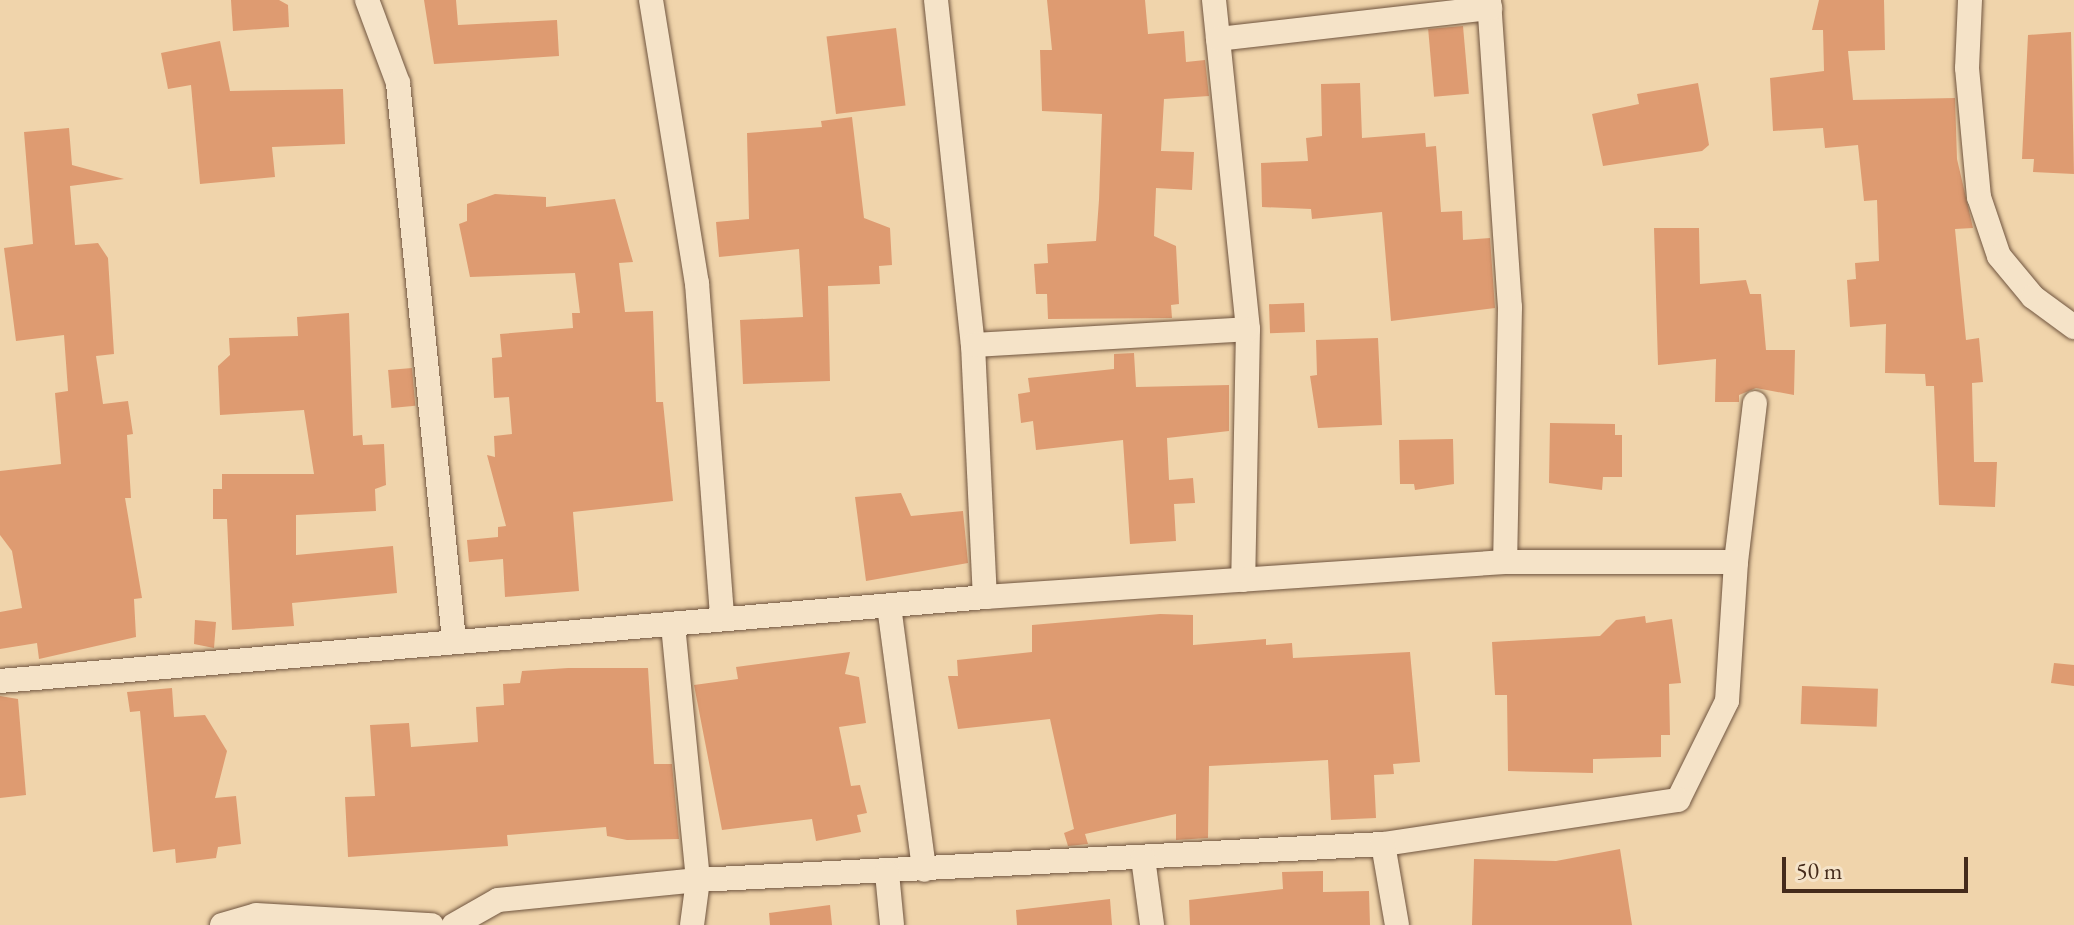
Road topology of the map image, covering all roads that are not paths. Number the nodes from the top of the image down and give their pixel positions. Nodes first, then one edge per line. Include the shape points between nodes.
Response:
1 (367, 0) edge
2 (651, 0) edge
3 (936, 0) edge
4 (1214, 0) edge
5 (1970, 0) edge
6 (1489, 4) edge
7 (1218, 39) junction
8 (2074, 327) edge
9 (1248, 329) junction
10 (973, 345) junction
11 (1755, 403) dead end
12 (1505, 562) junction
13 (1736, 562) junction
14 (1243, 580) junction
15 (985, 597) junction
16 (889, 606) junction
17 (722, 619) junction
18 (673, 625) junction
19 (454, 640) junction
20 (0, 681) edge
21 (1383, 844) junction
22 (1143, 858) junction
23 (924, 870) junction
24 (887, 873) junction
25 (698, 880) junction
26 (222, 925) edge
27 (432, 925) edge
28 (454, 925) edge
29 (692, 925) edge
30 (892, 925) edge
31 (1152, 925) edge
32 (1397, 925) edge

1 - 19 street via 398,83
2 - 17 street via 697,283
3 - 10 street
4 - 7 street
5 - 8 street via 1967,68 1979,197 1999,256 2033,297
6 - 7 street
6 - 12 street via 1510,307
7 - 9 street
9 - 10 street
9 - 14 street
10 - 15 street
11 - 13 street
12 - 13 street
12 - 14 street
13 - 21 street via 1727,701 1678,800
14 - 15 street
15 - 16 street
16 - 17 street
16 - 23 street
17 - 18 street
18 - 19 street
18 - 25 street
19 - 20 street
21 - 22 street
21 - 32 street
22 - 23 street
22 - 31 street
23 - 24 street
24 - 25 street
24 - 30 street
25 - 28 street via 498,900
25 - 29 street
26 - 27 street via 256,915

